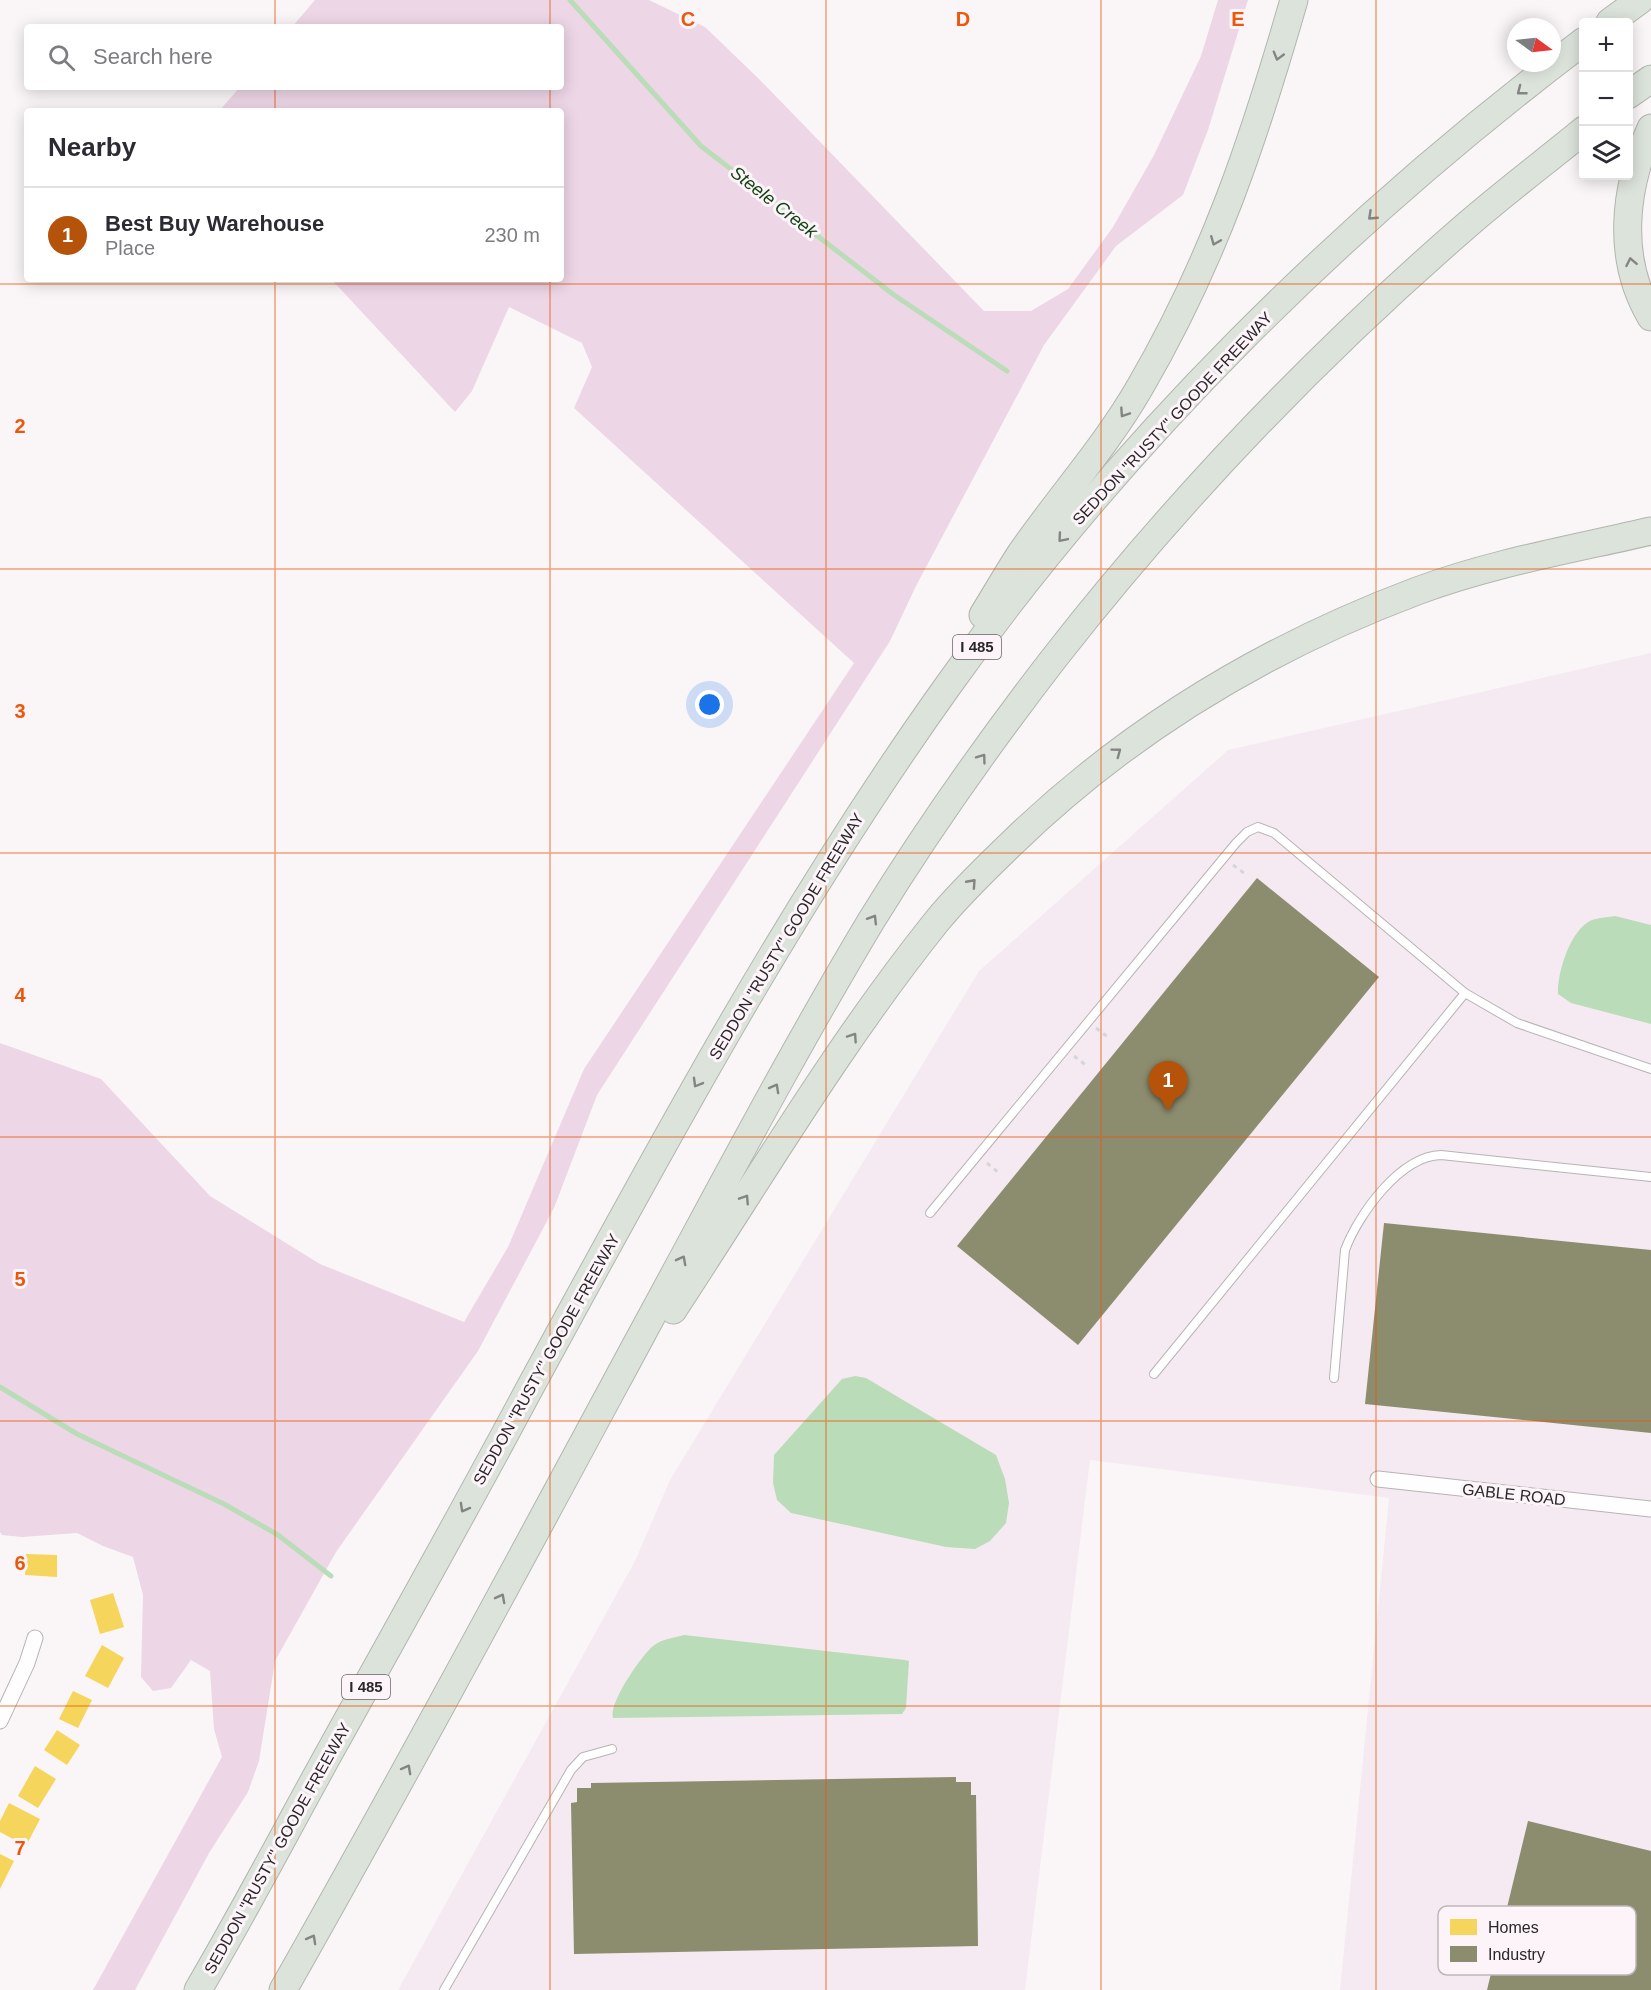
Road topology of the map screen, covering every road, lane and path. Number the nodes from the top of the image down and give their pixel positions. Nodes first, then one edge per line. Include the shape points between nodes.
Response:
1 (1294, 0) edge
2 (1640, 0) edge
3 (1615, 18) edge
4 (1579, 45) edge
5 (1651, 79) edge
6 (1633, 92) edge
7 (1651, 128) edge
8 (1579, 134) edge
9 (1651, 316) edge
10 (1651, 531) edge
11 (845, 836) junction
12 (1465, 993) junction
13 (1651, 1069) edge
14 (1651, 1177) edge
15 (930, 1213) dead end
16 (1154, 1374) dead end
17 (1334, 1378) dead end
18 (575, 1459) junction
19 (1378, 1479) dead end
20 (1651, 1509) edge
21 (35, 1638) dead end
22 (0, 1721) edge
23 (612, 1749) dead end
24 (198, 1990) edge
25 (284, 1990) edge
26 (444, 1990) edge

1 -> 11 highway via 1232,197 1171,332 1099,449 1022,553
2 - 3 highway
4 -> 11 highway, SEDDON "RUSTY" GOODE FREEWAY / I 485 via 1381,208 1272,311 1165,422 1059,542 996,622
5 - 6 highway
9 -> 7 highway via 1632,266 1627,220 1634,172
18 -> 8 highway via 783,1075 873,918 1056,656 1159,533 1349,332 1467,225
18 -> 10 highway via 879,999 939,919 981,873 1078,781 1142,733 1210,690 1281,650 1358,615 1493,567
11 -> 24 highway, SEDDON "RUSTY" GOODE FREEWAY / I 485 via 663,1143
12 - 13 lane via 1517,1023
12 - 15 lane via 1274,833 1258,827 1236,843
12 - 16 lane
14 - 17 lane via 1441,1155 1431,1155 1404,1170 1352,1230 1346,1250
25 -> 18 highway
19 - 20 street, GABLE ROAD
21 - 22 street
23 - 26 lane via 584,1757 571,1770

